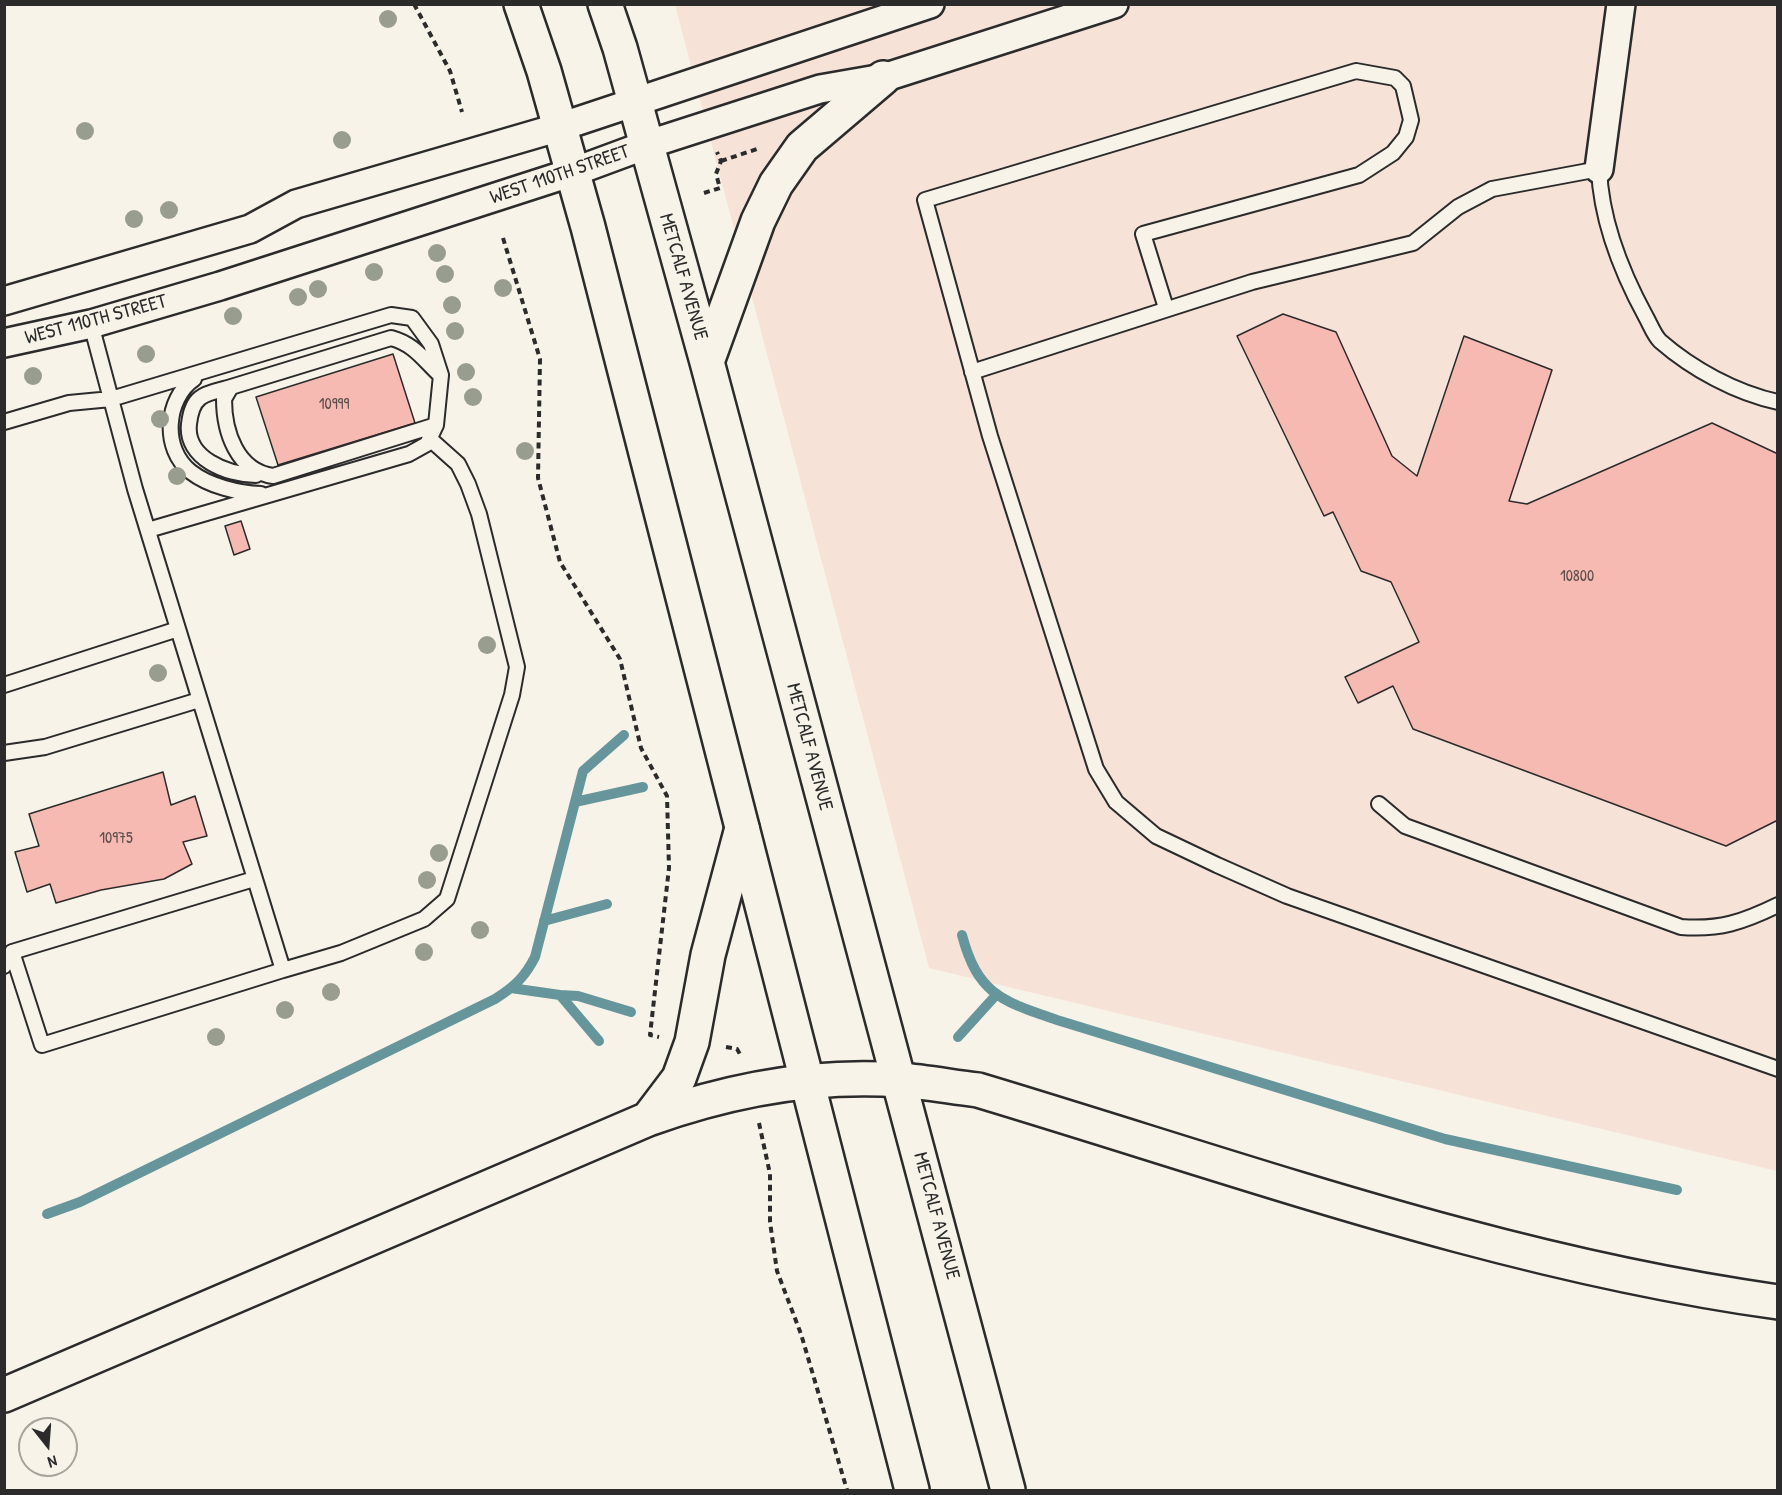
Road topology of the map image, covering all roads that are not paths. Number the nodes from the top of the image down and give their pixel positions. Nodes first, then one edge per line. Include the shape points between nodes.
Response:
1 (521, 4) edge
2 (605, 4) edge
3 (930, 4) edge
4 (1114, 4) edge
5 (1621, 4) edge
6 (883, 78) junction
7 (633, 102) junction
8 (560, 127) junction
9 (646, 145) junction
10 (1599, 169) junction
11 (573, 172) junction
12 (4, 301) edge
13 (1166, 308) junction
14 (91, 324) junction
15 (4, 343) edge
16 (707, 362) junction
17 (206, 371) junction
18 (972, 372) junction
19 (441, 375) junction
20 (231, 387) junction
21 (111, 399) junction
22 (1778, 402) edge
23 (4, 422) edge
24 (436, 425) junction
25 (430, 439) junction
26 (262, 474) junction
27 (267, 495) junction
28 (148, 530) junction
29 (178, 629) junction
30 (4, 684) edge
31 (199, 700) junction
32 (4, 753) edge
33 (1379, 804) dead end
34 (742, 828) junction
35 (254, 879) junction
36 (1778, 905) edge
37 (12, 952) junction
38 (4, 966) edge
39 (283, 970) junction
40 (1778, 1069) edge
41 (900, 1080) junction
42 (808, 1082) junction
43 (648, 1119) junction
44 (1778, 1302) edge
45 (4, 1395) edge
46 (912, 1491) edge
47 (1008, 1491) edge

1 - 8 main road
2 - 7 main road, METCALF AVENUE
3 - 7 street
4 - 6 street, WEST 110TH STREET
5 - 10 street
6 - 9 street, WEST 110TH STREET via 820,89
6 - 16 main road via 802,147 776,184 758,220
7 - 8 street
7 - 9 main road, METCALF AVENUE
8 - 11 main road
8 - 12 street via 296,204 250,229
9 - 11 street, WEST 110TH STREET
9 - 16 main road, METCALF AVENUE
10 - 13 lane via 1492,189 1458,207 1413,243 1252,282
10 - 22 lane via 1600,194 1629,286 1659,339 1712,377
11 - 14 street, WEST 110TH STREET
11 - 34 main road
13 - 18 lane
13 - 18 lane via 1143,234 1359,175 1394,153 1406,137 1411,120 1403,86 1395,78 1356,70 925,200
14 - 15 street, WEST 110TH STREET
14 - 21 lane
16 - 41 main road, METCALF AVENUE
17 - 19 lane via 391,315 412,318 424,331
17 - 21 lane
17 - 27 lane via 181,387 174,401 172,441 178,456 190,471 217,485
18 - 40 lane via 1096,769 1116,802 1156,836 1287,896
19 - 20 lane via 417,349 391,338
19 - 24 lane
20 - 26 lane via 224,399 230,433 244,463
20 - 26 lane via 201,397 193,406 188,429 191,442 197,454 209,462 229,470
21 - 23 lane via 69,403
21 - 28 lane
24 - 25 lane
24 - 26 lane via 280,476
25 - 27 lane via 409,454
25 - 39 lane via 458,464 479,514 517,667 512,695 447,899 424,919 341,953
27 - 28 lane
28 - 29 lane
29 - 30 lane
29 - 31 lane
31 - 32 lane via 45,747
31 - 35 lane
33 - 36 lane via 1405,826 1681,927 1709,929 1745,921
34 - 42 main road
34 - 43 main road via 708,955 692,1042 679,1078
35 - 37 lane
35 - 39 lane
37 - 38 lane
37 - 39 lane via 42,1045
41 - 42 main road
41 - 44 main road via 978,1090 1434,1229 1685,1289
41 - 47 main road, METCALF AVENUE
42 - 43 main road via 739,1091
42 - 46 main road
43 - 45 main road

